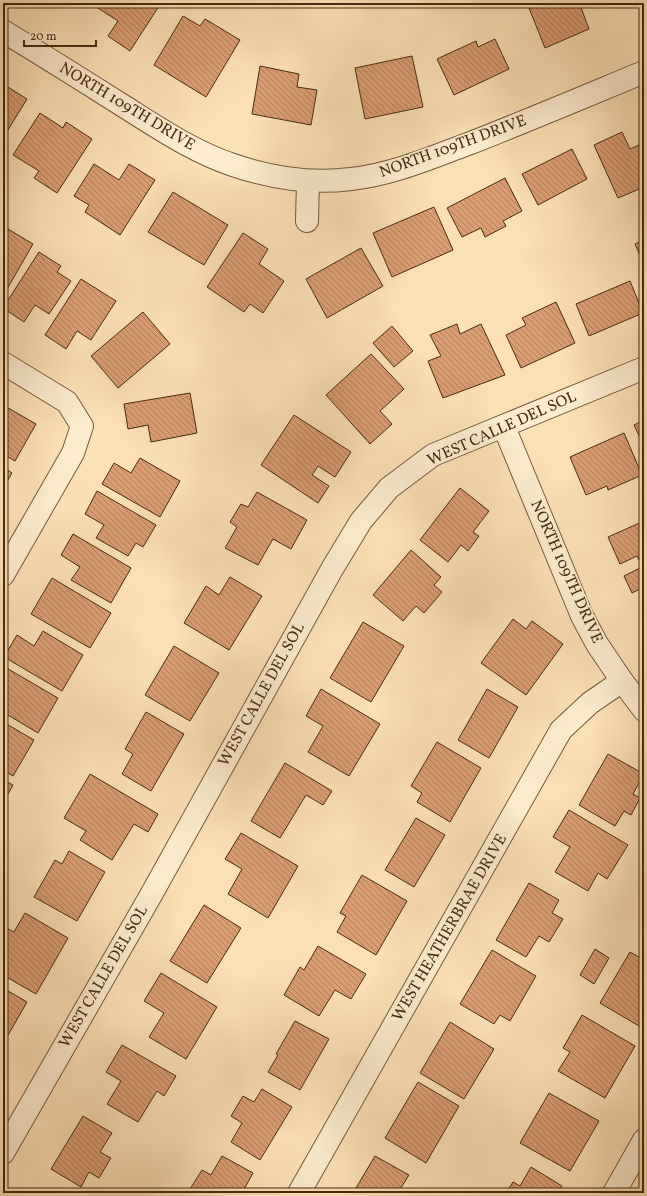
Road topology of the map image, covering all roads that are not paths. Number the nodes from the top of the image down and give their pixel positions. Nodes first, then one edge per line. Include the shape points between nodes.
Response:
1 (3, 31) edge
2 (644, 72) edge
3 (308, 181) junction
4 (307, 221) dead end
5 (3, 362) edge
6 (644, 368) edge
7 (504, 426) junction
8 (3, 575) edge
9 (622, 681) junction
10 (644, 710) edge
11 (644, 1140) edge
12 (3, 1152) edge
13 (299, 1193) edge
14 (614, 1193) edge

1 - 3 street, NORTH 109TH DRIVE via 155,126 209,156 261,173
2 - 3 street, NORTH 109TH DRIVE via 514,126 389,172 350,180
3 - 4 street
5 - 8 street via 67,402 82,426 72,453
6 - 7 street, WEST CALLE DEL SOL
7 - 9 street, NORTH 109TH DRIVE via 582,616
7 - 12 street, WEST CALLE DEL SOL via 433,455 389,488 361,521
9 - 10 street, NORTH 109TH DRIVE
9 - 13 street, WEST HEATHERBRAE DRIVE via 590,703 562,730
11 - 14 street

